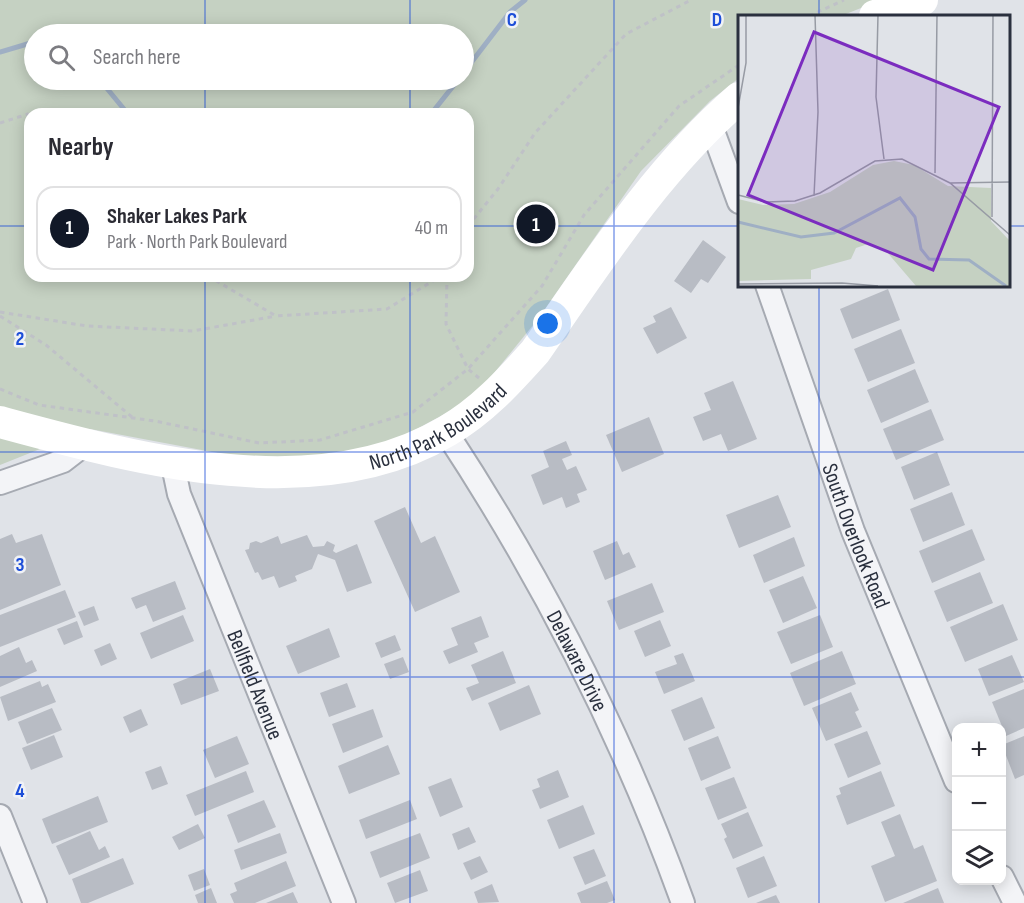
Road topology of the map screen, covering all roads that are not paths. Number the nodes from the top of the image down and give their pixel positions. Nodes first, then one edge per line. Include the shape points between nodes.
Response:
1 (922, 0) edge
2 (878, 15) edge
3 (738, 99) edge
4 (710, 123) junction
5 (738, 199) edge
6 (767, 286) edge
7 (0, 422) edge
8 (446, 432) junction
9 (85, 444) junction
10 (177, 463) junction
11 (0, 483) edge
12 (955, 777) edge
13 (0, 816) edge
14 (1006, 885) edge
15 (35, 903) edge
16 (344, 903) edge
17 (683, 903) edge
18 (1014, 903) edge

1 - 2 street
3 - 4 street, North Park Boulevard
4 - 5 street
4 - 8 street, North Park Boulevard via 645,198 535,352 487,404
6 - 12 street, South Overlook Road via 853,531
7 - 9 street, North Park Boulevard
8 - 10 street, North Park Boulevard via 390,457 326,471 268,472
8 - 17 street, Delaware Drive via 540,591 602,710
9 - 10 street, North Park Boulevard
9 - 11 street via 76,454 49,468
10 - 16 street, Bellfield Avenue via 179,494
13 - 15 street
14 - 18 street

